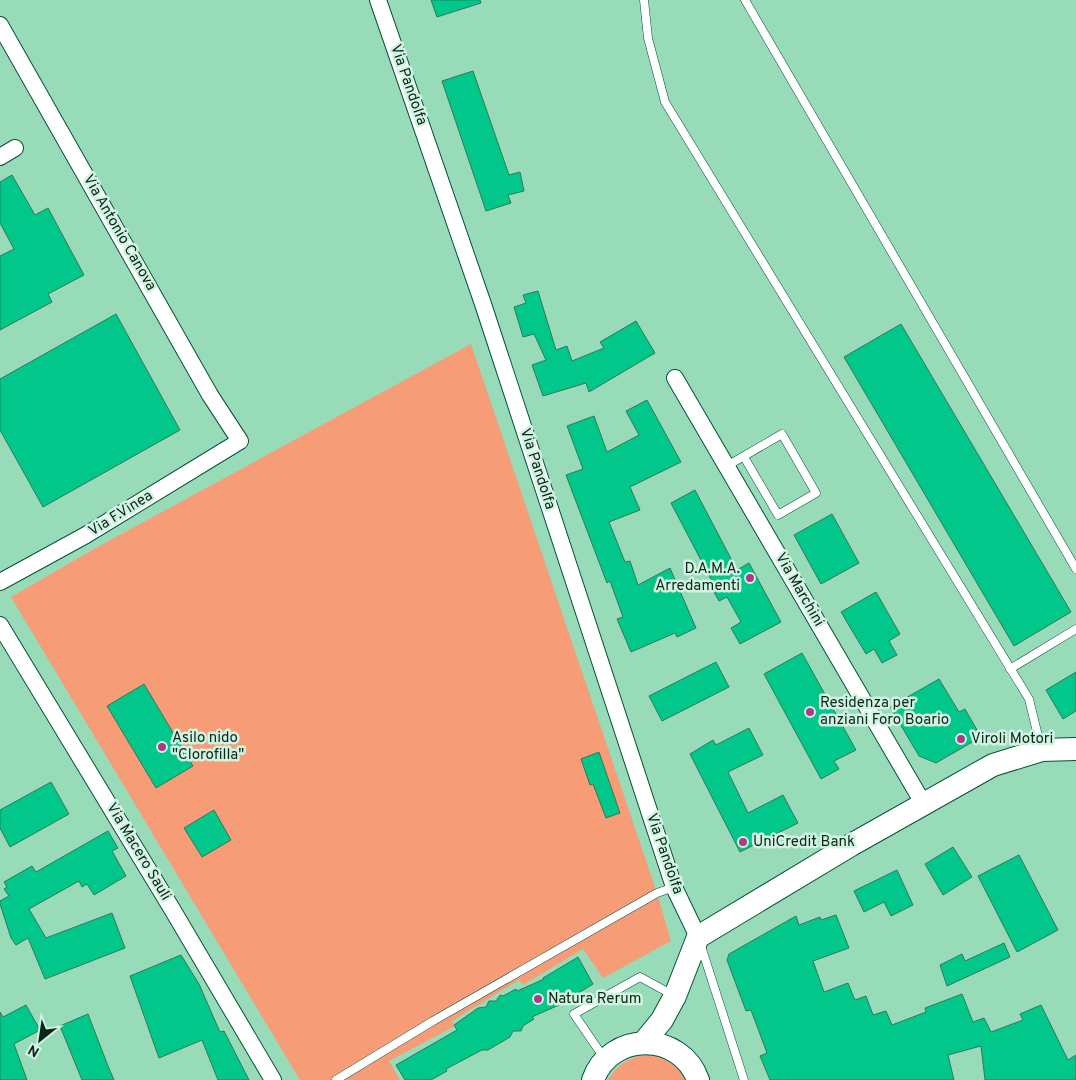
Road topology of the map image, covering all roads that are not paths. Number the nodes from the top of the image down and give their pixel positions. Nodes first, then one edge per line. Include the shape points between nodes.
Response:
1 (378, 0) edge
2 (644, 0) edge
3 (746, 0) edge
4 (0, 25) edge
5 (15, 148) dead end
6 (0, 157) edge
7 (675, 378) dead end
8 (240, 441) joint
9 (744, 457) junction
10 (727, 466) junction
11 (1076, 569) edge
12 (0, 582) edge
13 (0, 625) edge
14 (1076, 629) edge
15 (1010, 669) junction
16 (1076, 749) edge
17 (1042, 750) junction
18 (924, 803) junction
19 (674, 887) junction
20 (698, 937) junction
21 (675, 996) junction
22 (644, 1042) junction
23 (595, 1073) edge
24 (273, 1080) edge
25 (336, 1080) edge
26 (698, 1080) edge
27 (744, 1080) edge

1 - 19 street, Via Pandolfa via 483,304
2 - 15 lane via 648,38 665,102
3 - 11 lane
4 - 8 street, Via Antonio Canova via 210,395
5 - 6 street
7 - 10 street, Via Marchini
8 - 12 street, Via F.Vinea via 86,535
9 - 9 lane via 782,434 816,492 778,515
9 - 10 lane
10 - 18 street, Via Marchini
13 - 24 street, Via Macero Sauli
14 - 15 lane
15 - 17 lane via 1028,699
16 - 17 main road
17 - 18 main road via 994,764
18 - 20 main road
19 - 20 street, Via Pandolfa
19 - 25 lane via 640,902
20 - 21 main road
20 - 27 lane
21 - 22 main road via 662,1020
21 - 23 lane via 640,977 574,1014
22 - 23 main road via 623,1047
22 - 26 main road via 666,1046 677,1052 688,1062

